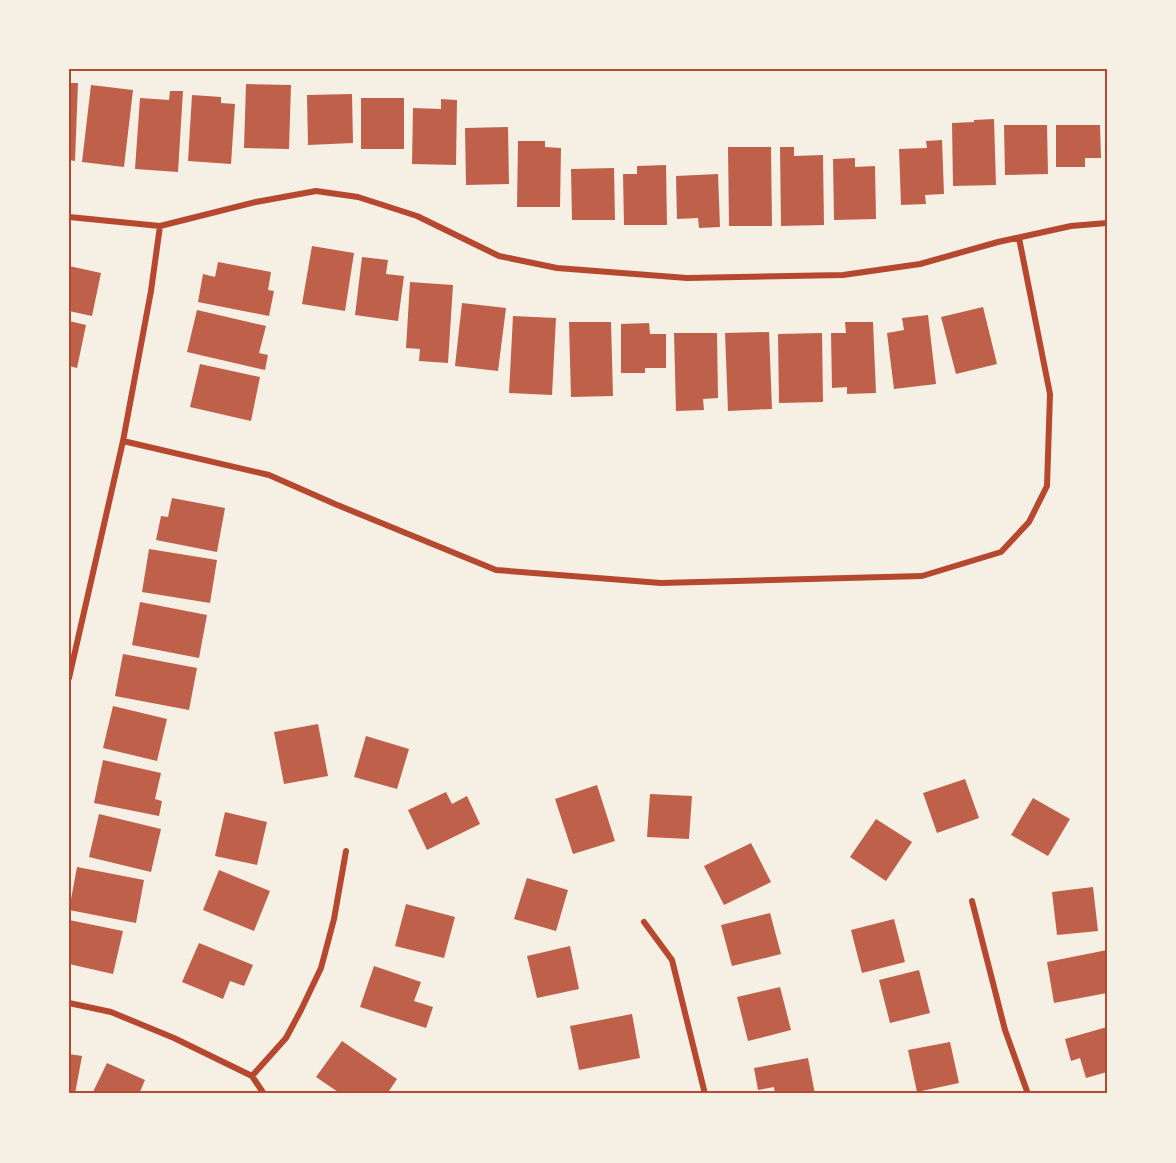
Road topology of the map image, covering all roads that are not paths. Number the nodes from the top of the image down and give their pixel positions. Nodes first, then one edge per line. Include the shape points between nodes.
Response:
1 (69, 217) edge
2 (1107, 223) edge
3 (159, 226) junction
4 (1019, 238) junction
5 (123, 441) junction
6 (69, 678) edge
7 (346, 851) dead end
8 (972, 901) dead end
9 (644, 922) dead end
10 (69, 1004) edge
11 (252, 1076) junction
12 (264, 1094) edge
13 (705, 1094) edge
14 (1028, 1094) edge

1 - 3 street
2 - 4 street via 1071,226
3 - 4 street via 316,191 358,197 417,216 499,256 557,268 687,278 843,275 920,264
3 - 5 street
4 - 5 street via 1050,394 1047,486 1029,522 1001,552 922,576 661,583 496,570 269,475
5 - 6 street
7 - 11 street via 321,968 286,1038
8 - 14 street via 1005,1030
9 - 13 street via 672,960
10 - 11 street via 111,1012
11 - 12 street

